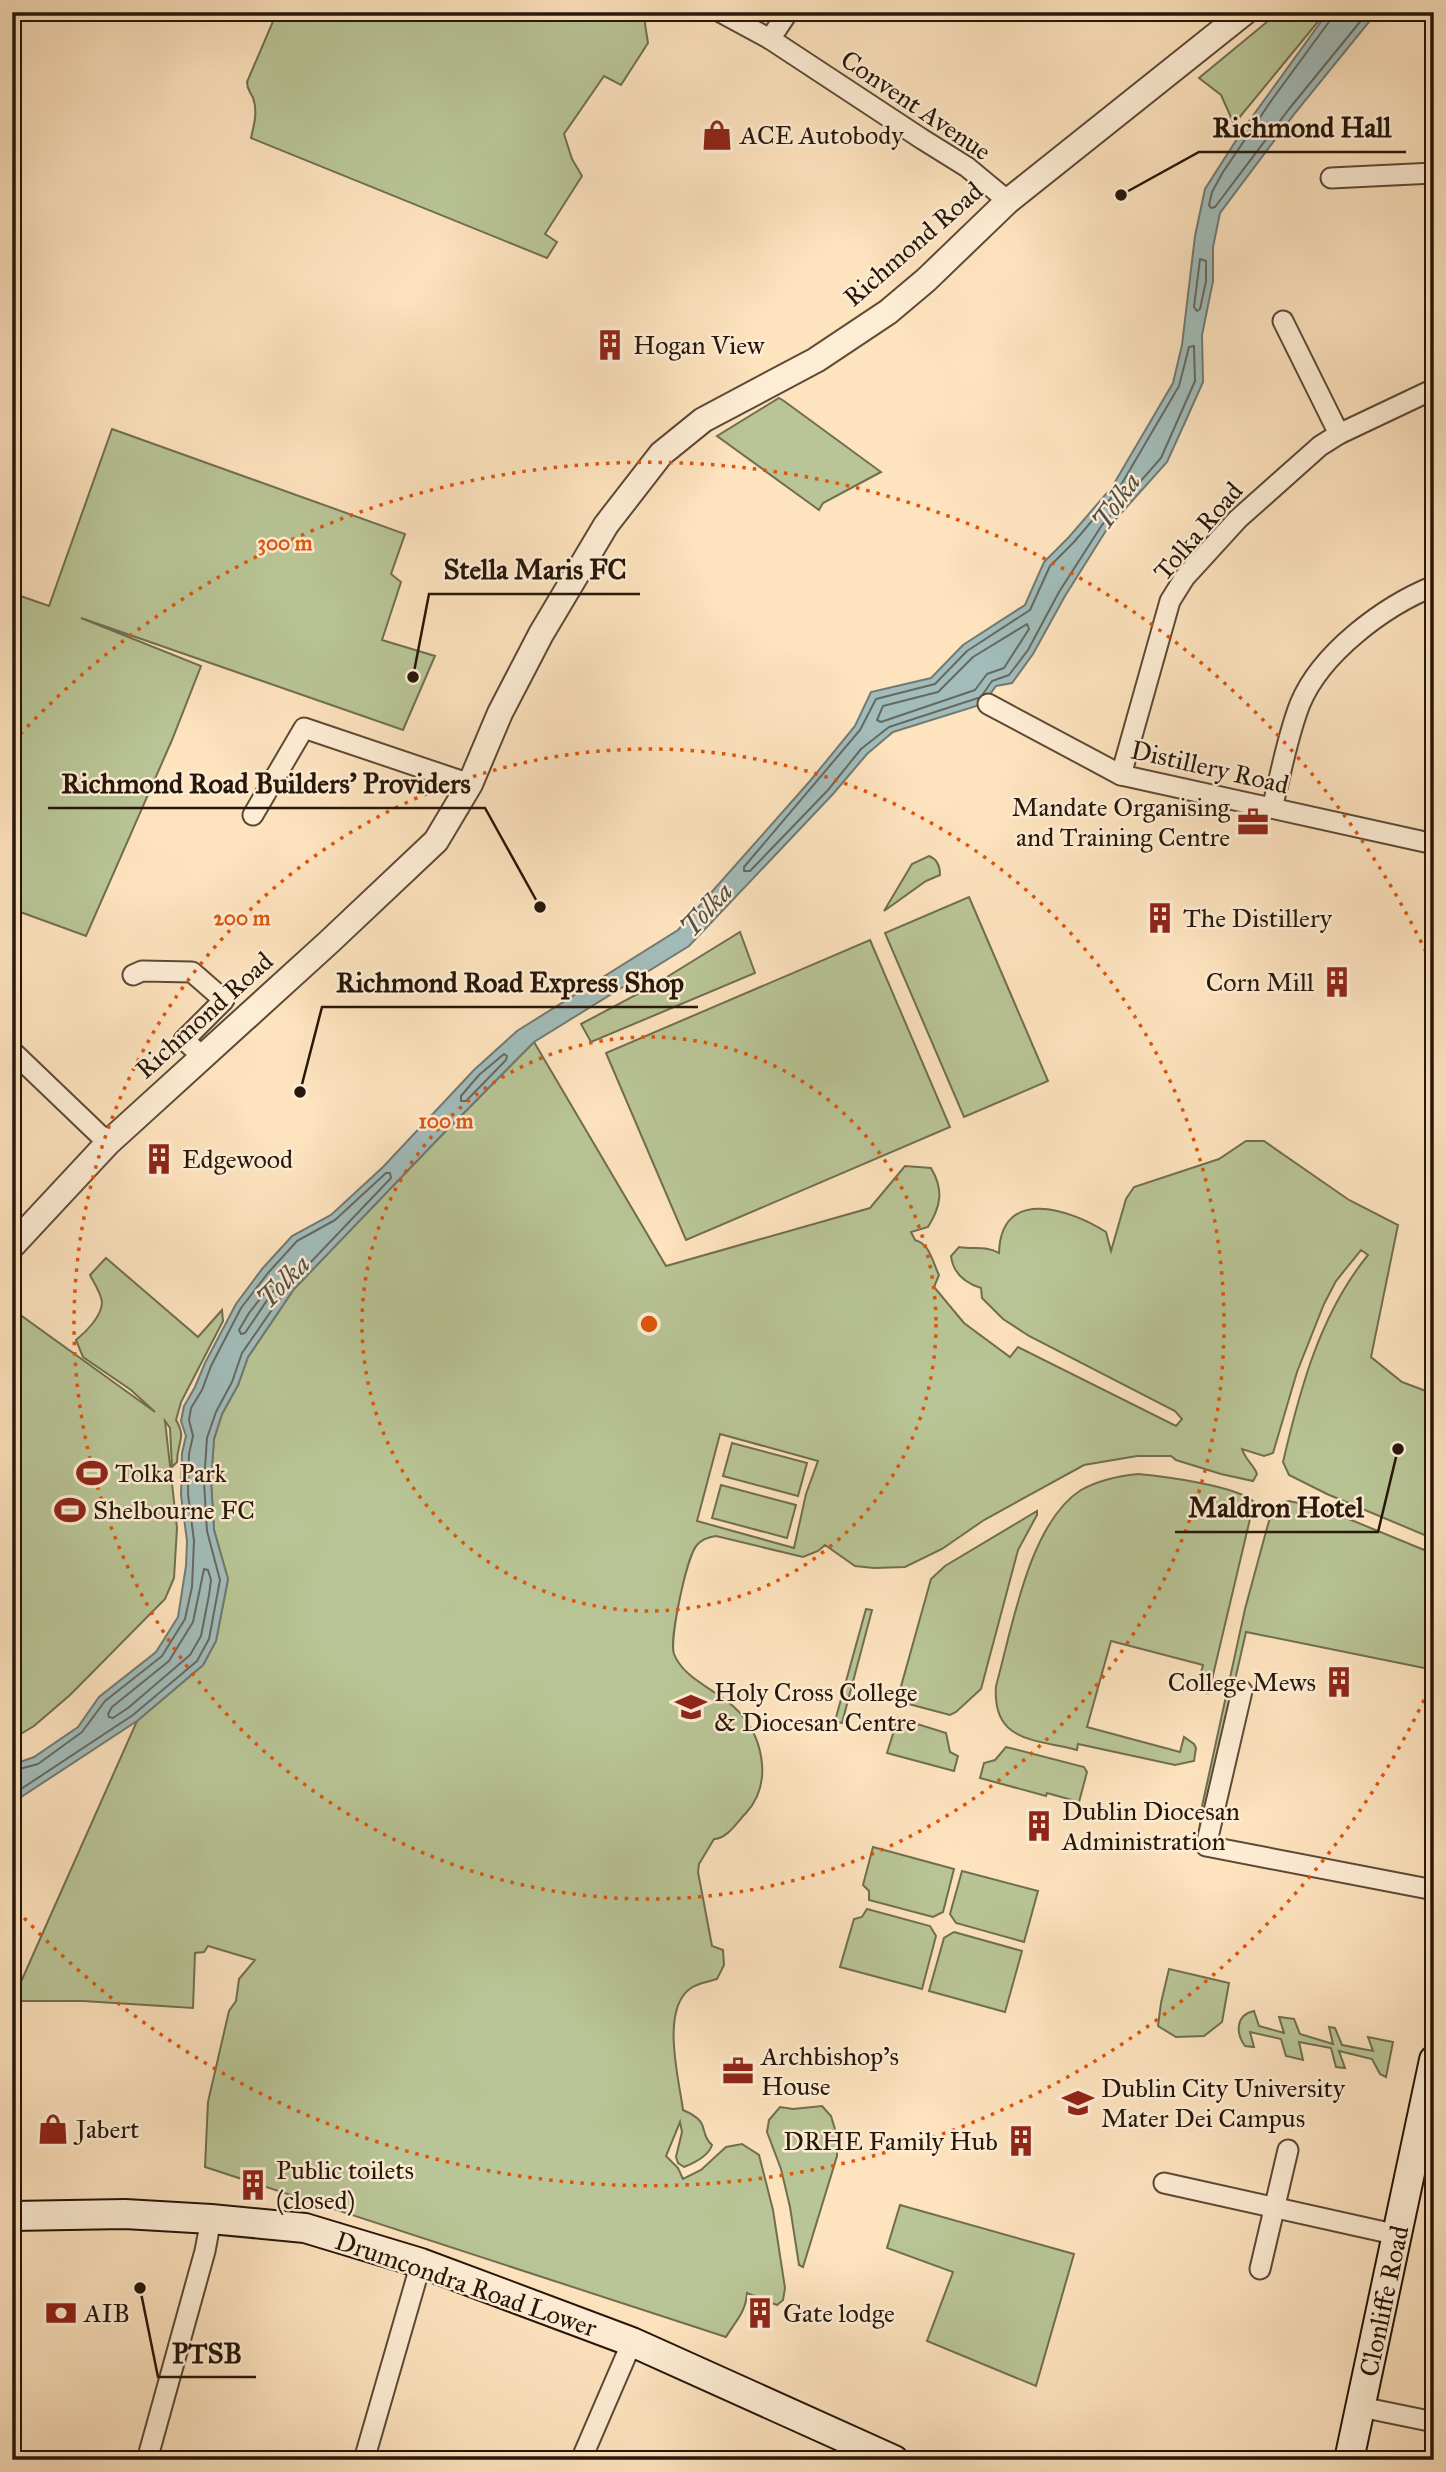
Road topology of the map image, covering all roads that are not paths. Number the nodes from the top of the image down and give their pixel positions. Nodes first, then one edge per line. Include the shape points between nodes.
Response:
1 (720, 12) edge
2 (788, 12) edge
3 (1245, 12) edge
4 (770, 39) junction
5 (1434, 173) edge
6 (1331, 178) dead end
7 (1008, 201) junction
8 (1283, 321) dead end
9 (1434, 389) edge
10 (1339, 434) junction
11 (1434, 586) edge
12 (988, 704) dead end
13 (1121, 775) junction
14 (470, 784) junction
15 (1272, 808) junction
16 (253, 815) dead end
17 (1434, 844) edge
18 (133, 975) dead end
19 (12, 1051) edge
20 (202, 1056) junction
21 (108, 1143) junction
22 (12, 1246) edge
23 (1242, 1691) dead end
24 (1434, 1890) edge
25 (1434, 2060) edge
26 (1287, 2150) dead end
27 (1164, 2182) dead end
28 (1274, 2207) junction
29 (12, 2217) edge
30 (211, 2219) junction
31 (1398, 2235) junction
32 (421, 2263) junction
33 (1260, 2269) dead end
34 (632, 2342) junction
35 (1361, 2407) junction
36 (1434, 2422) edge
37 (147, 2460) edge
38 (364, 2460) edge
39 (581, 2460) edge
40 (894, 2460) edge
41 (1349, 2460) edge

1 - 4 street, Convent Avenue
2 - 4 street
3 - 7 street, Richmond Road
4 - 7 street, Convent Avenue via 967,167
5 - 6 street
7 - 14 street, Richmond Road via 926,280 866,328 703,420 661,454 606,525 541,634
8 - 10 street
9 - 10 street, Tolka Road
10 - 13 street, Tolka Road via 1238,519 1185,577 1170,601
11 - 15 street via 1351,636 1313,678 1300,704
12 - 13 street, Distillery Road
13 - 15 street, Distillery Road
14 - 16 street via 304,728
14 - 20 street, Richmond Road via 436,841
15 - 17 street, Distillery Road
18 - 20 street via 142,971 192,972 224,1000 184,1040
19 - 21 street
20 - 21 street, Richmond Road
21 - 22 street, Richmond Road
23 - 24 street via 1206,1846
25 - 31 main road, Clonliffe Road
26 - 28 street
27 - 28 street
28 - 31 street
28 - 33 street
29 - 30 main road, Drumcondra Road Lower via 95,2214
30 - 32 main road, Drumcondra Road Lower via 305,2228
30 - 37 street
31 - 35 main road, Clonliffe Road
32 - 34 main road, Drumcondra Road Lower
32 - 38 street
34 - 39 street
34 - 40 main road, Drumcondra Road Lower
35 - 36 street
35 - 41 main road, Clonliffe Road

